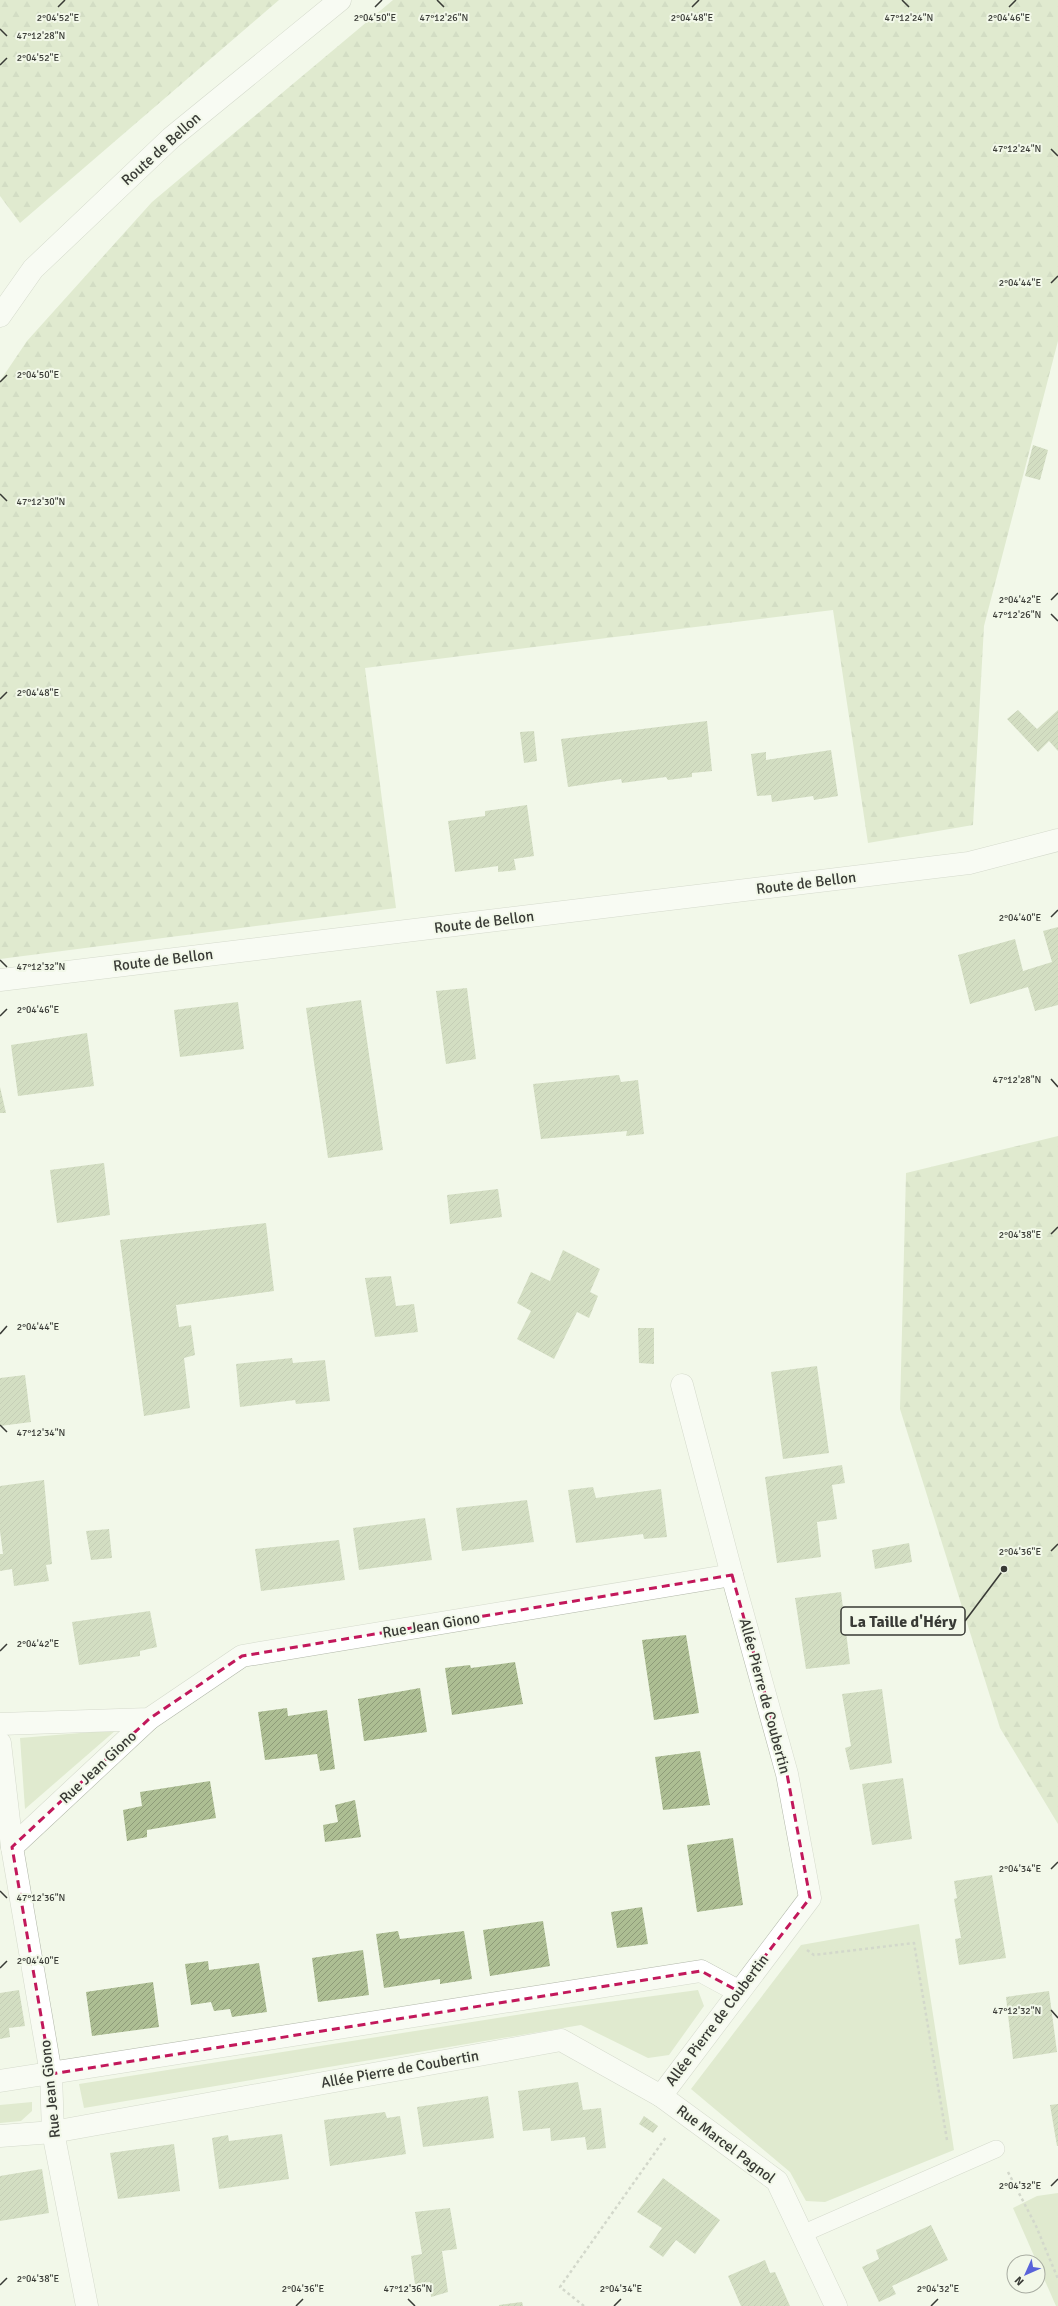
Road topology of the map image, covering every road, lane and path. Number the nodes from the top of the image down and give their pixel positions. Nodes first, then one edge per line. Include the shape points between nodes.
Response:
1 (340, 0) edge
2 (0, 316) edge
3 (1058, 840) edge
4 (0, 980) edge
5 (682, 1384) dead end
6 (732, 1575) junction
7 (149, 1719) junction
8 (0, 1724) edge
9 (0, 1743) edge
10 (12, 1847) junction
11 (782, 1932) junction
12 (738, 1991) junction
13 (51, 2074) junction
14 (0, 2081) edge
15 (661, 2096) junction
16 (684, 2113) junction
17 (53, 2132) junction
18 (0, 2136) edge
19 (996, 2149) joint
20 (952, 2168) junction
21 (802, 2234) junction
22 (1058, 2279) edge
23 (86, 2306) edge
24 (584, 2306) edge
25 (836, 2306) edge

1 - 2 street, Route de Bellon via 171,138 33,269
3 - 4 street, Route de Bellon via 969,863
5 - 6 street, Allée Pierre de Coubertin
6 - 7 street, Rue Jean Giono via 242,1656
6 - 11 street, Allée Pierre de Coubertin via 787,1774 810,1898
7 - 8 street, Rue Jean Giono
7 - 10 street, Rue Jean Giono
9 - 10 street, Rue Jean Giono
10 - 13 street, Rue Jean Giono
11 - 12 street, Allée Pierre de Coubertin
11 - 20 path via 814,1955 914,1943
12 - 13 street via 701,1971
12 - 15 street, Allée Pierre de Coubertin
13 - 14 street
13 - 17 street, Rue Jean Giono
15 - 16 street, Rue Marcel Pagnol
15 - 17 street, Allée Pierre de Coubertin via 561,2040
16 - 21 street, Rue Marcel Pagnol via 777,2181
16 - 24 path via 560,2287
17 - 18 street, Allée Pierre de Coubertin
17 - 23 street, Rue Jean Giono
19 - 20 lane
19 - 22 path via 1036,2226
20 - 21 lane
21 - 25 street, Rue Marcel Pagnol

